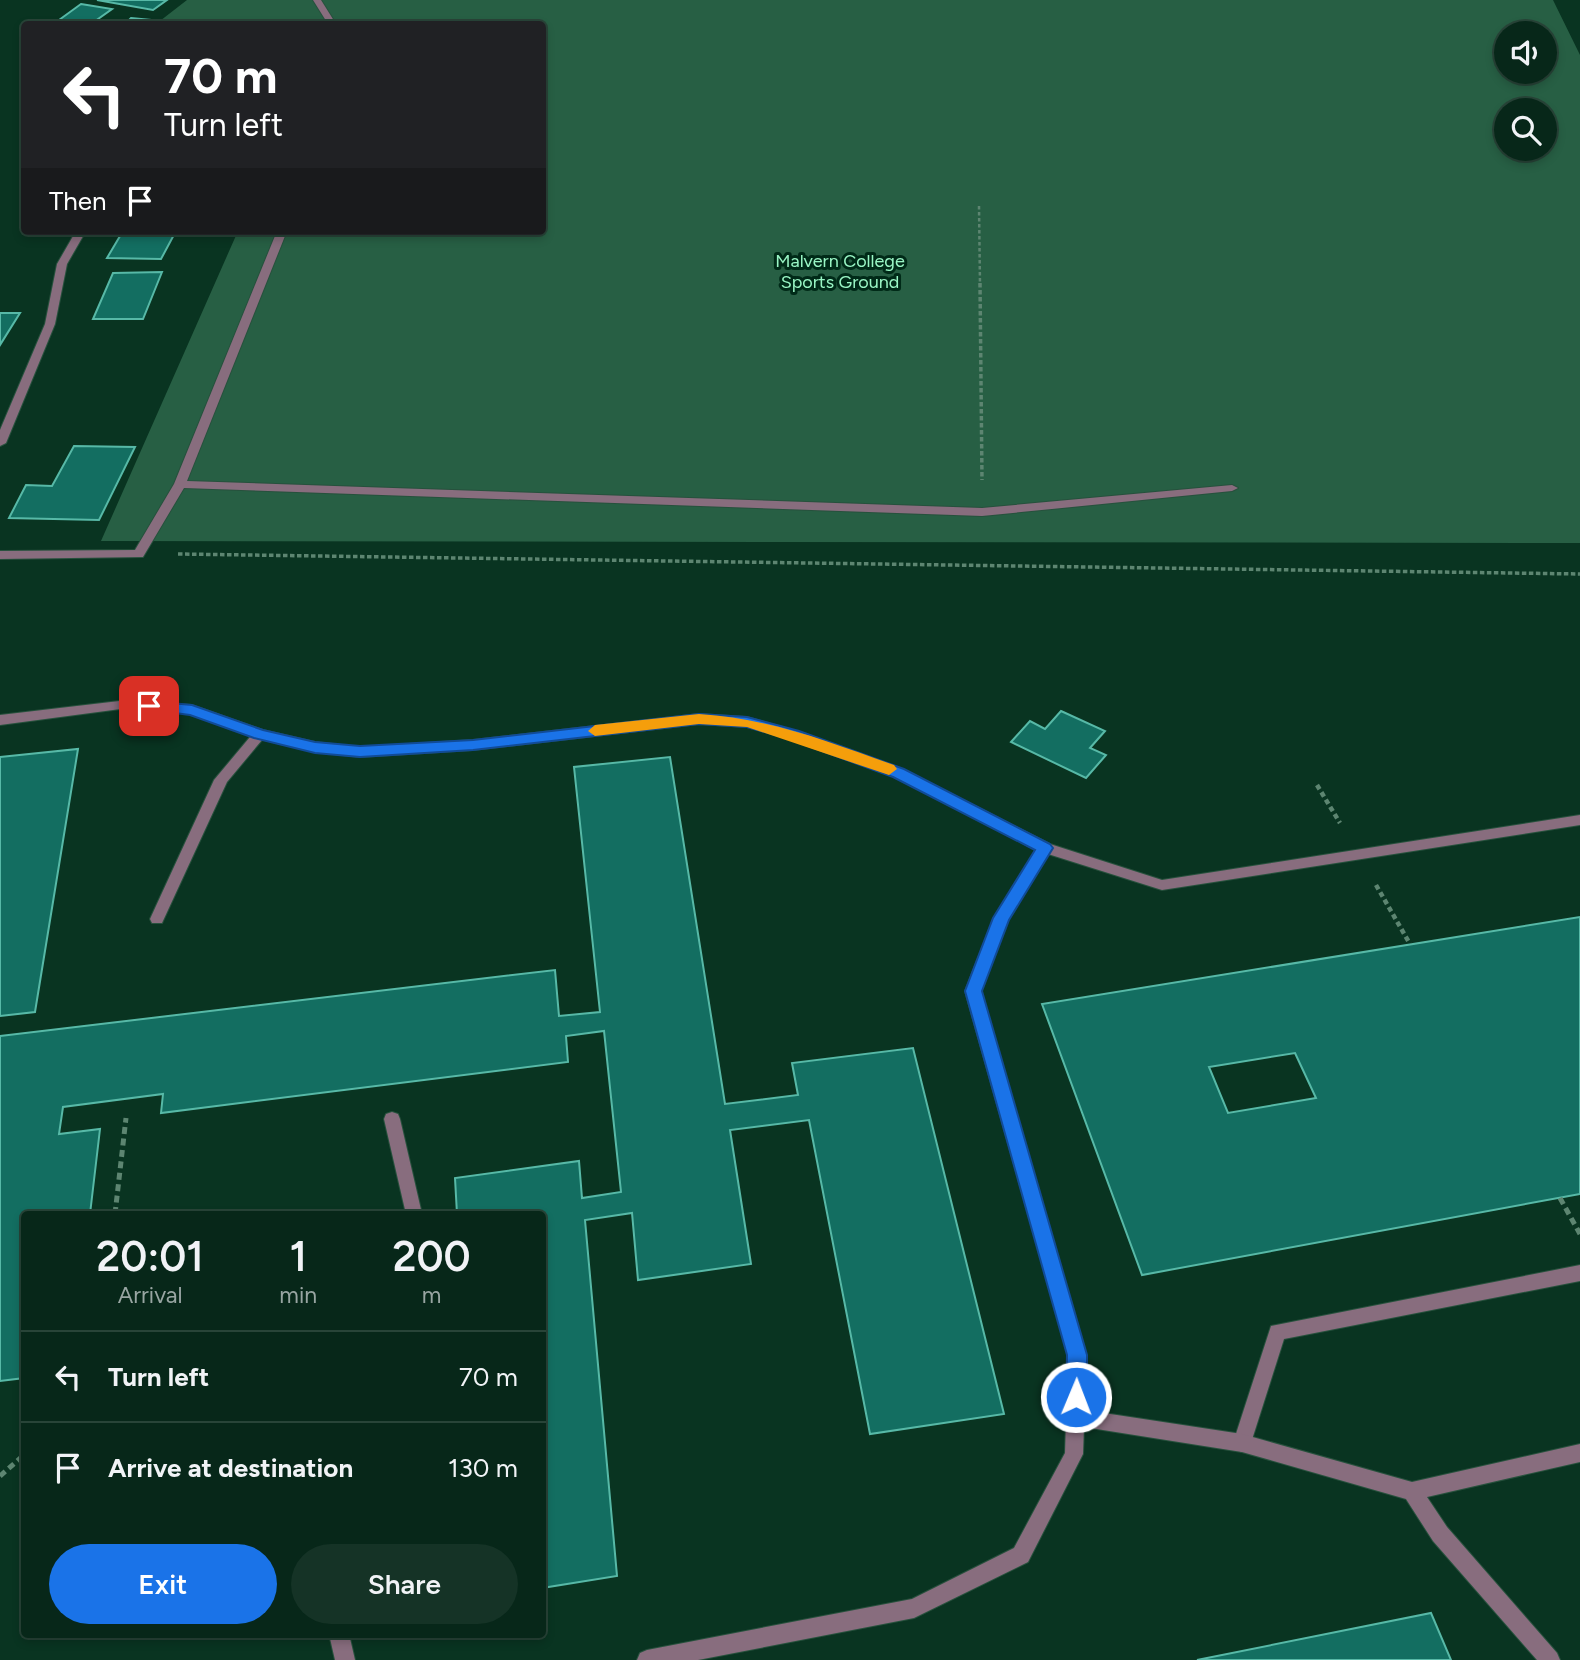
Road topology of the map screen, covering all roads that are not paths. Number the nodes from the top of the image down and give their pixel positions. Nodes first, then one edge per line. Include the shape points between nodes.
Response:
1 (317, 0) edge
2 (330, 21) edge
3 (79, 235) edge
4 (280, 235) edge
5 (0, 443) edge
6 (180, 484) junction
7 (1232, 488) dead end
8 (0, 555) edge
9 (0, 720) edge
10 (260, 734) junction
11 (1580, 820) edge
12 (1045, 848) junction
13 (157, 919) dead end
14 (392, 1119) dead end
15 (413, 1211) edge
16 (1580, 1273) edge
17 (1076, 1418) junction
18 (1242, 1443) junction
19 (1580, 1453) edge
20 (1412, 1491) junction
21 (340, 1638) edge
22 (345, 1660) edge
23 (647, 1660) edge
24 (1550, 1660) edge

1 - 2 street
3 - 5 street via 62,264 50,324
4 - 6 street
6 - 7 street via 982,512
6 - 8 street via 139,554
9 - 10 street via 128,704 192,710
10 - 12 street via 360,752 473,745 699,719 747,722 899,773
10 - 13 street via 221,780
11 - 12 street via 1162,885
12 - 17 street via 1001,918 974,991 1077,1355
14 - 15 street
16 - 18 street via 1277,1332
17 - 18 street
17 - 23 street via 1074,1454 1021,1555 914,1608
18 - 20 street
19 - 20 street
20 - 24 street via 1440,1534
21 - 22 street

